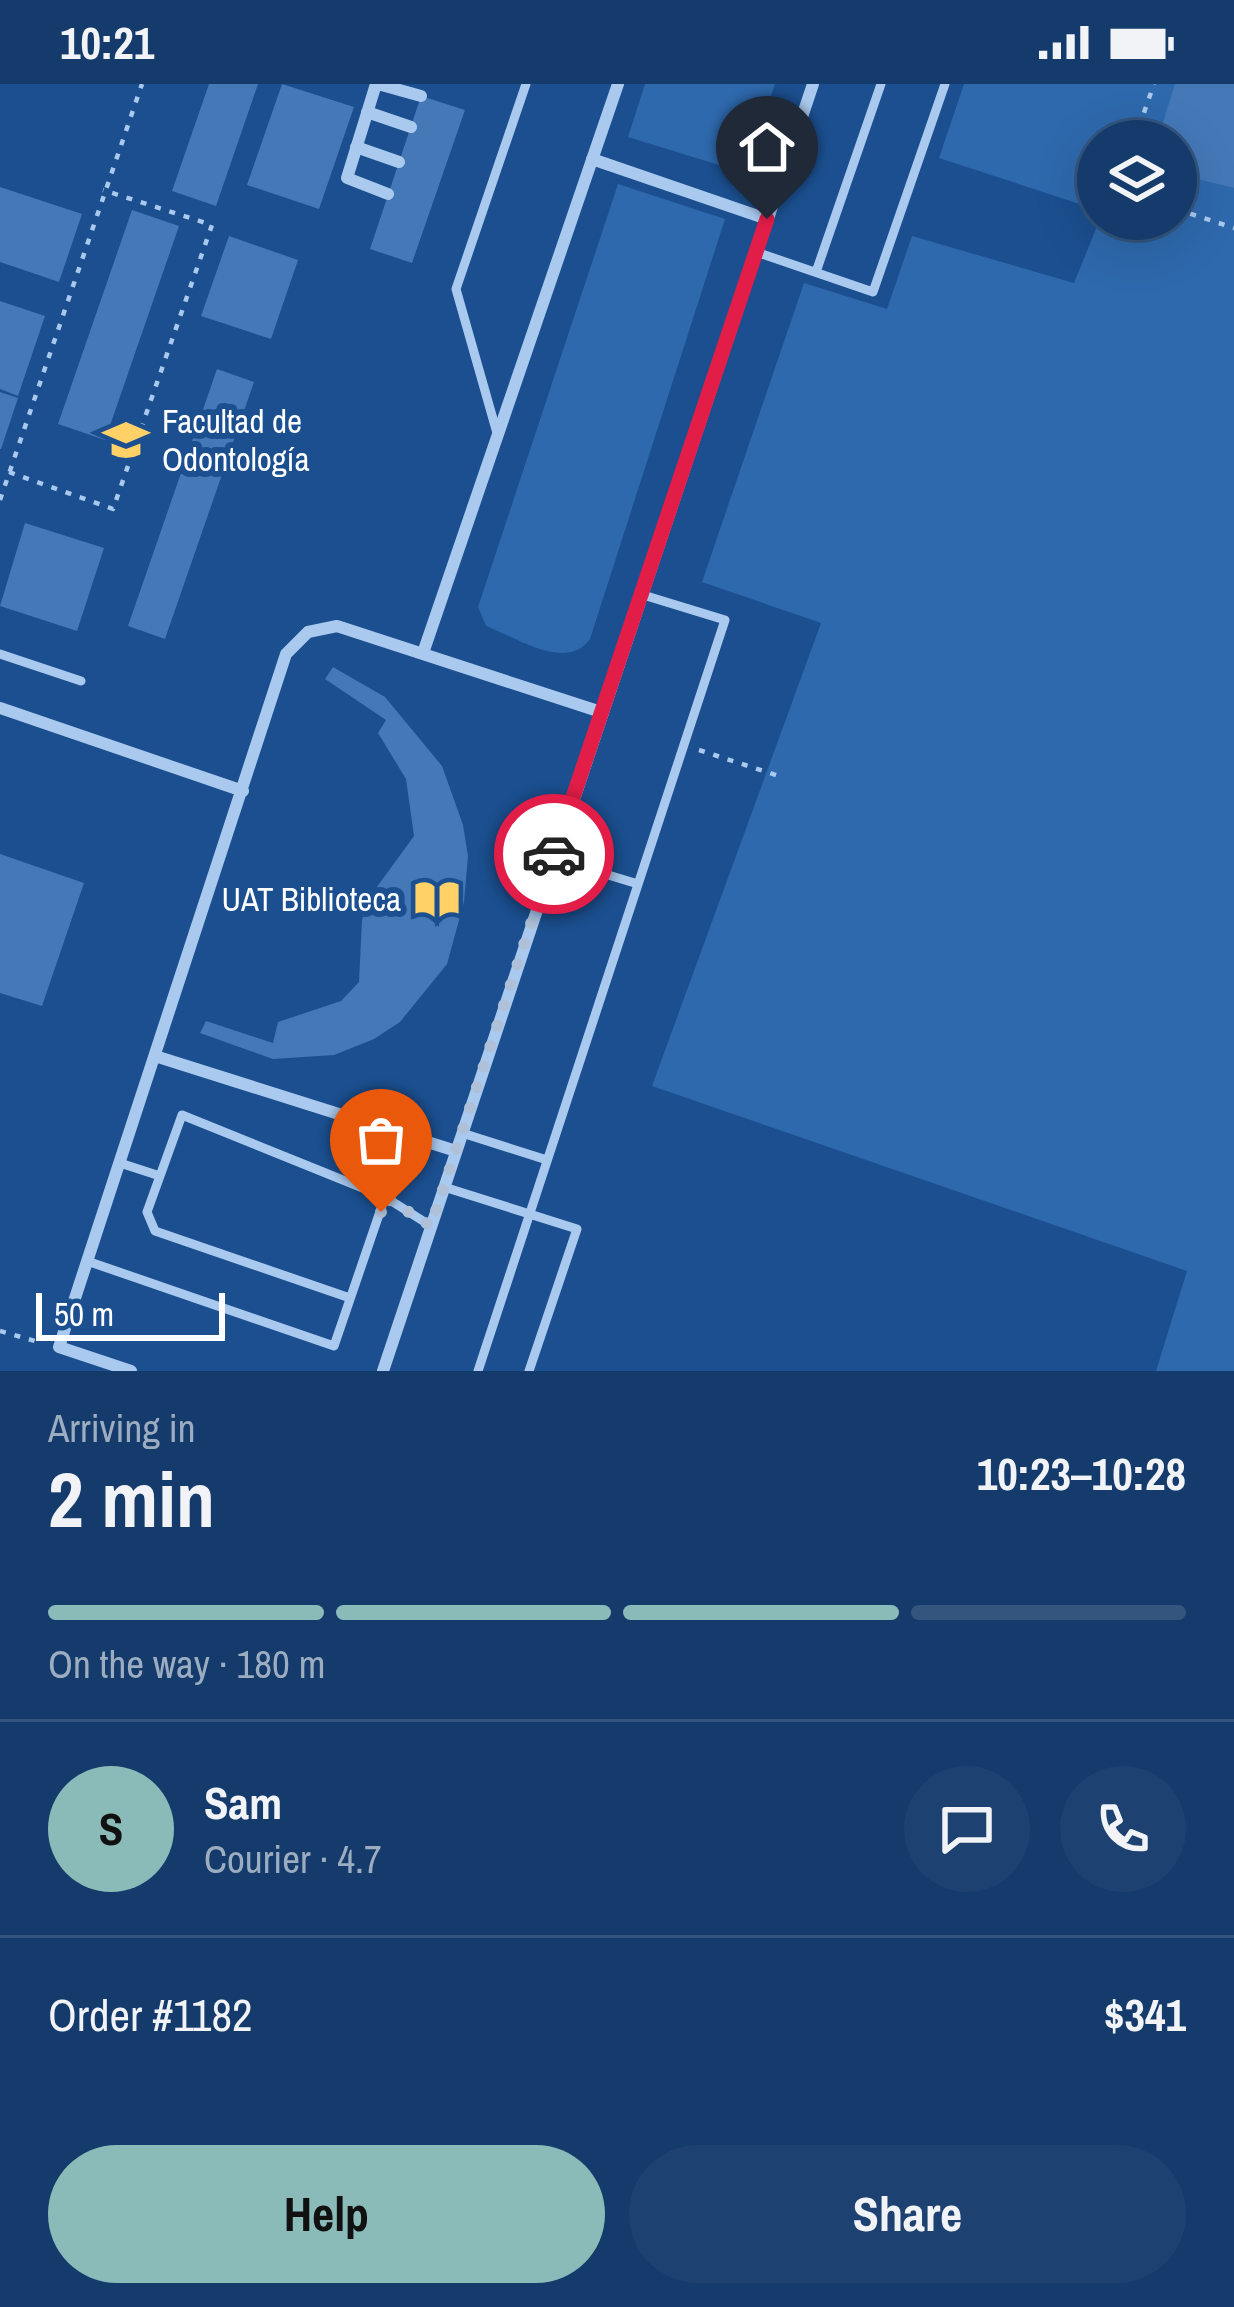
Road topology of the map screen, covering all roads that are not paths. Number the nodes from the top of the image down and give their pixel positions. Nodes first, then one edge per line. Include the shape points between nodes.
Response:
1 (526, 84) edge
2 (617, 84) edge
3 (813, 84) edge
4 (881, 84) edge
5 (945, 84) edge
6 (385, 85) edge
7 (422, 96) dead end
8 (367, 112) junction
9 (411, 128) dead end
10 (356, 148) junction
11 (592, 158) junction
12 (399, 162) dead end
13 (388, 194) dead end
14 (767, 219) junction
15 (756, 252) junction
16 (816, 272) junction
17 (497, 435) junction
18 (640, 595) junction
19 (423, 653) junction
20 (0, 654) edge
21 (81, 681) dead end
22 (0, 708) edge
23 (601, 712) junction
24 (243, 790) junction
25 (552, 858) junction
26 (638, 884) junction
27 (155, 1056) junction
28 (462, 1132) junction
29 (456, 1151) junction
30 (548, 1160) junction
31 (120, 1163) junction
32 (160, 1176) junction
33 (444, 1186) junction
34 (385, 1197) junction
35 (530, 1214) junction
36 (431, 1226) junction
37 (87, 1262) junction
38 (350, 1298) junction
39 (131, 1371) edge
40 (383, 1371) edge
41 (478, 1371) edge
42 (529, 1371) edge

1 - 17 lane via 456,289
2 - 11 street
3 - 14 street
4 - 16 lane
5 - 16 lane via 873,292
6 - 7 street
6 - 8 street
8 - 9 street
8 - 10 street
10 - 12 street
10 - 13 street via 347,178
11 - 14 street
11 - 17 street
14 - 15 street
15 - 16 lane
15 - 18 street
17 - 19 street
18 - 23 street
18 - 26 lane via 725,620
19 - 23 street
19 - 24 street via 337,626 308,632 286,654
20 - 21 lane
22 - 24 street
23 - 25 street
24 - 27 street
25 - 26 lane
25 - 28 street
26 - 30 lane
27 - 29 street
27 - 31 street
28 - 29 street
28 - 30 lane
29 - 33 street
30 - 35 lane
31 - 32 lane
31 - 37 street
32 - 34 lane via 182,1114
32 - 38 lane via 147,1212 155,1231
33 - 35 lane
33 - 36 street
34 - 36 lane
34 - 38 lane
35 - 41 lane
35 - 42 lane via 577,1229
36 - 40 street
37 - 38 lane via 334,1346
37 - 39 street via 59,1347

